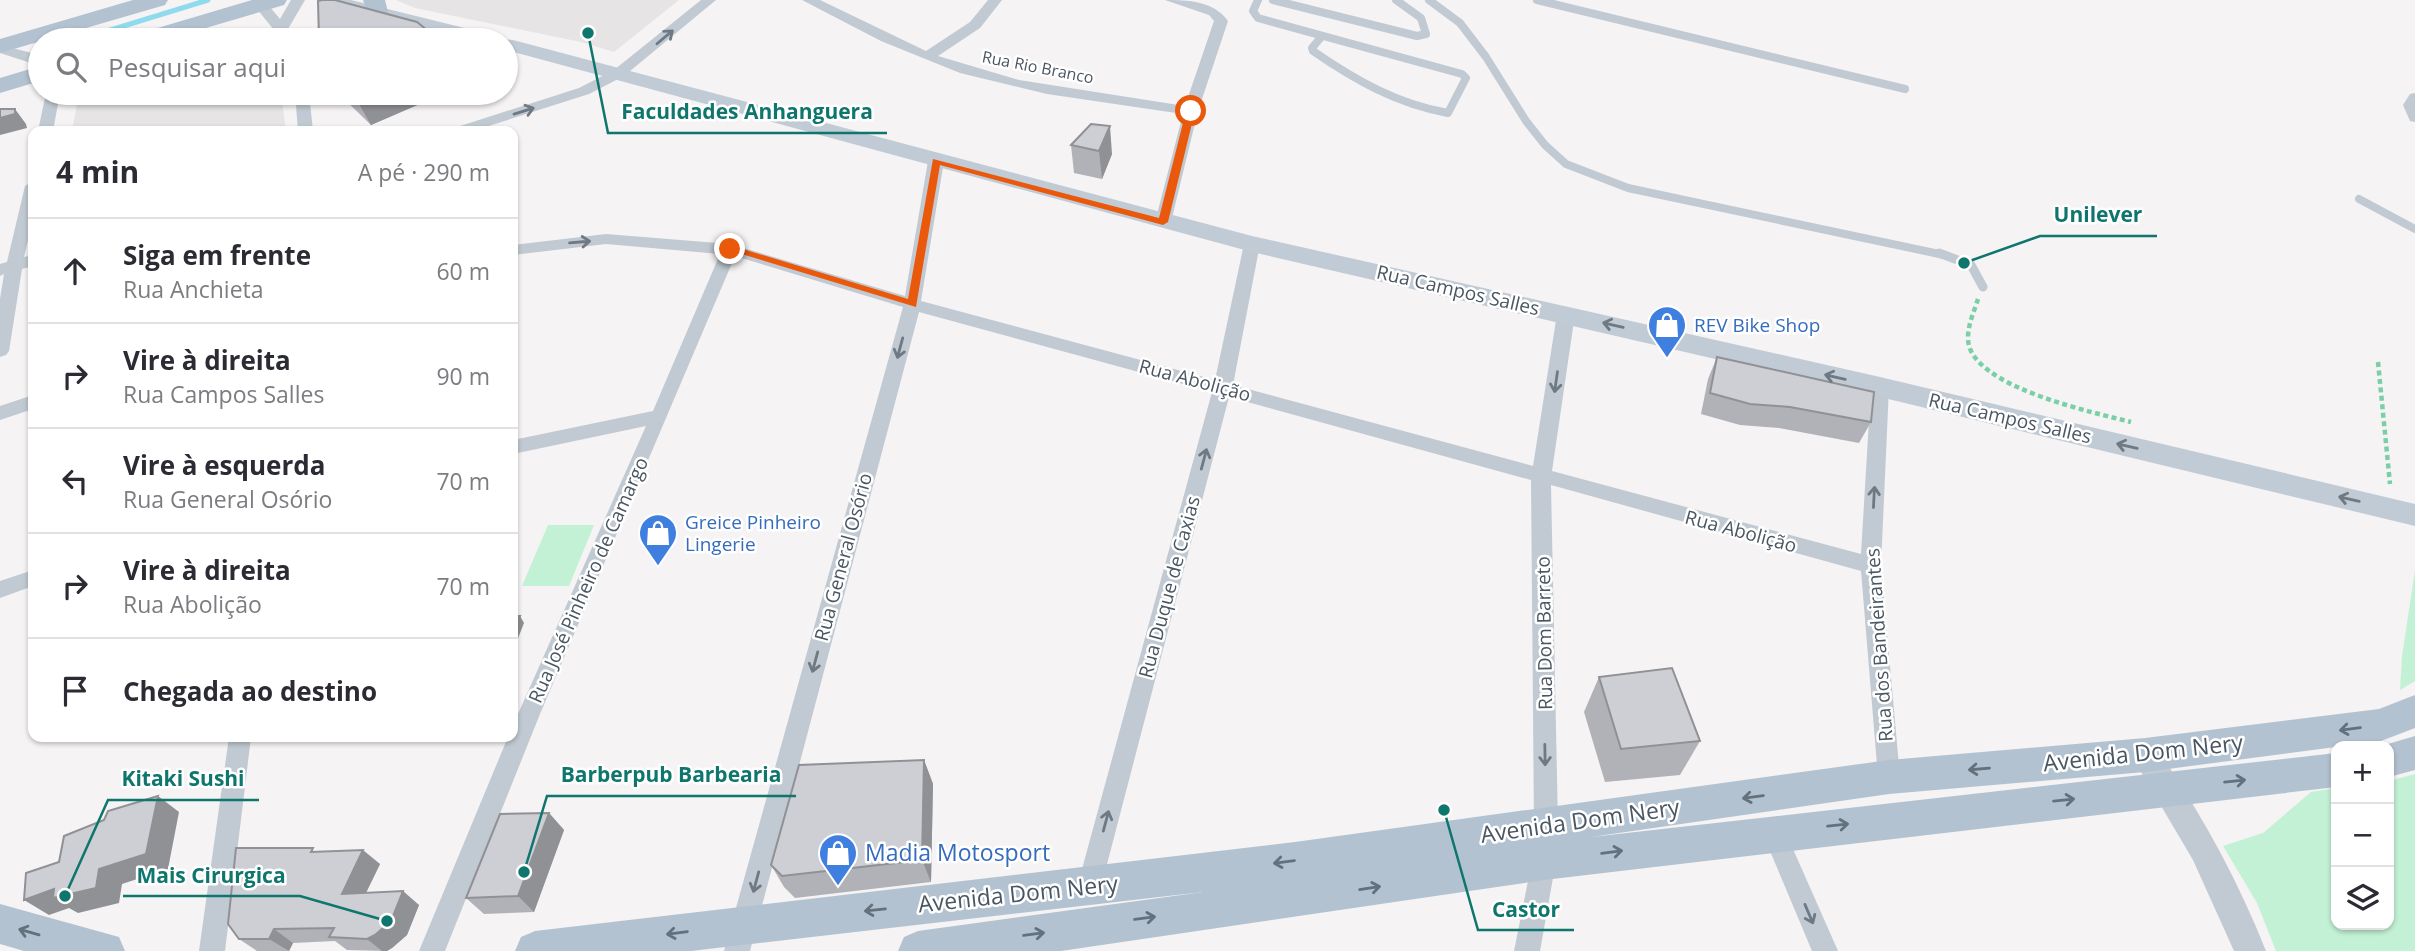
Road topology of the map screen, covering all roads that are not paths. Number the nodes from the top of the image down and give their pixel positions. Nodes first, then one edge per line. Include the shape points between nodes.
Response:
1 (157, 0) edge
2 (298, 0) edge
3 (327, 0) edge
4 (709, 0) edge
5 (809, 0) edge
6 (977, 0) edge
7 (1172, 0) edge
8 (1258, 0) edge
9 (1273, 0) edge
10 (1396, 0) edge
11 (1429, 0) edge
12 (1537, 0) edge
13 (260, 1) edge
14 (376, 6) edge
15 (992, 6) edge
16 (65, 28) edge
17 (180, 28) edge
18 (278, 28) edge
19 (286, 28) edge
20 (449, 28) edge
21 (1322, 36) junction
22 (28, 39) edge
23 (518, 47) edge
24 (0, 48) edge
25 (929, 55) junction
26 (28, 59) edge
27 (28, 69) edge
28 (619, 73) junction
29 (0, 86) edge
30 (1905, 89) dead end
31 (2415, 97) edge
32 (50, 105) edge
33 (303, 105) edge
34 (1191, 111) junction
35 (2415, 118) edge
36 (47, 126) edge
37 (305, 126) edge
38 (475, 126) edge
39 (936, 161) junction
40 (2359, 199) dead end
41 (28, 202) edge
42 (1163, 222) junction
43 (2415, 229) edge
44 (1252, 244) junction
45 (518, 249) edge
46 (730, 249) junction
47 (28, 262) edge
48 (7, 268) edge
49 (1983, 287) road end
50 (912, 304) junction
51 (1566, 314) junction
52 (0, 351) edge
53 (1223, 387) junction
54 (1880, 387) junction
55 (28, 404) edge
56 (0, 413) edge
57 (660, 416) junction
58 (518, 446) edge
59 (1541, 478) junction
60 (2415, 515) edge
61 (1871, 565) junction
62 (28, 580) edge
63 (0, 590) edge
64 (2415, 711) edge
65 (521, 715) edge
66 (239, 742) edge
67 (511, 742) edge
68 (2415, 753) edge
69 (2145, 755) junction
70 (2394, 759) edge
71 (2331, 772) edge
72 (1889, 777) junction
73 (2167, 788) junction
74 (1774, 832) junction
75 (1545, 843) junction
76 (1089, 887) junction
77 (0, 923) edge
78 (1077, 927) junction
79 (741, 937) edge
80 (105, 951) edge
81 (212, 951) edge
82 (432, 951) edge
83 (535, 951) edge
84 (918, 951) edge
85 (1527, 951) edge
86 (1825, 951) edge
87 (2250, 951) edge

1 - 16 main road
2 - 19 street
3 - 14 main road
28 -> 4 street
5 - 25 street, Rua Rio Branco
6 - 15 street
7 - 34 street via 1205,8 1221,21
8 - 21 lane via 1253,11 1258,18
9 - 10 lane via 1417,36 1426,34 1422,18
11 - 49 lane via 1460,23 1526,121 1566,164 1628,188 1933,251 1971,265
12 - 30 lane
13 - 17 main road
13 - 18 street
14 - 20 main road
15 - 25 street via 956,39
21 - 21 lane via 1313,51 1363,85 1412,104 1448,113 1466,78
22 - 24 main road
23 - 28 main road, Rua Campos Salles
24 - 26 street
25 - 34 street, Rua Rio Branco via 1006,81
27 - 29 main road
38 -> 28 street via 554,102
28 - 39 main road, Rua Campos Salles
31 - 35 street via 2410,105
32 - 36 street
33 - 37 street
34 - 42 street
39 - 42 main road, Rua Campos Salles
39 - 50 street, Rua General Osório
40 - 43 lane
41 - 48 street
42 - 44 main road, Rua Campos Salles
44 - 51 main road, Rua Campos Salles
44 - 53 street, Rua Duque de Caxias
45 -> 46 street, Rua Abolição via 606,239
46 - 50 street, Rua Abolição
46 - 57 street, Rua José Pinheiro de Camargo
47 - 48 street
48 - 52 street
50 - 53 street, Rua Abolição
50 -> 79 street, Rua General Osório
54 -> 51 main road, Rua Campos Salles
51 -> 59 street, Rua Dom Barreto
53 - 59 street, Rua Abolição
76 -> 53 street, Rua Duque de Caxias
60 -> 54 main road, Rua Campos Salles via 2389,496
61 -> 54 street, Rua dos Bandeirantes
55 - 56 street
57 - 58 street
57 - 65 street, Rua José Pinheiro de Camargo
59 - 61 street, Rua Abolição
59 -> 75 street, Rua Dom Barreto
61 - 72 street, Rua dos Bandeirantes
62 - 63 street
64 -> 69 main road, Avenida Dom Nery via 2381,725
66 - 81 street
67 - 82 street, Rua José Pinheiro de Camargo
68 - 70 main road
69 -> 72 main road, Avenida Dom Nery
69 - 73 street
73 -> 71 main road, Avenida Dom Nery
72 -> 75 main road, Avenida Dom Nery
74 -> 73 main road, Avenida Dom Nery
73 - 87 street via 2210,861
75 -> 74 main road, Avenida Dom Nery
74 -> 86 street
75 -> 76 main road, Avenida Dom Nery
78 -> 75 main road, Avenida Dom Nery via 1354,890
75 - 85 street, Rua Dom Barreto
76 - 78 street, Rua Duque de Caxias
76 -> 79 main road, Avenida Dom Nery
80 -> 77 main road
84 -> 78 main road, Avenida Dom Nery
79 -> 83 main road, Avenida Dom Nery

